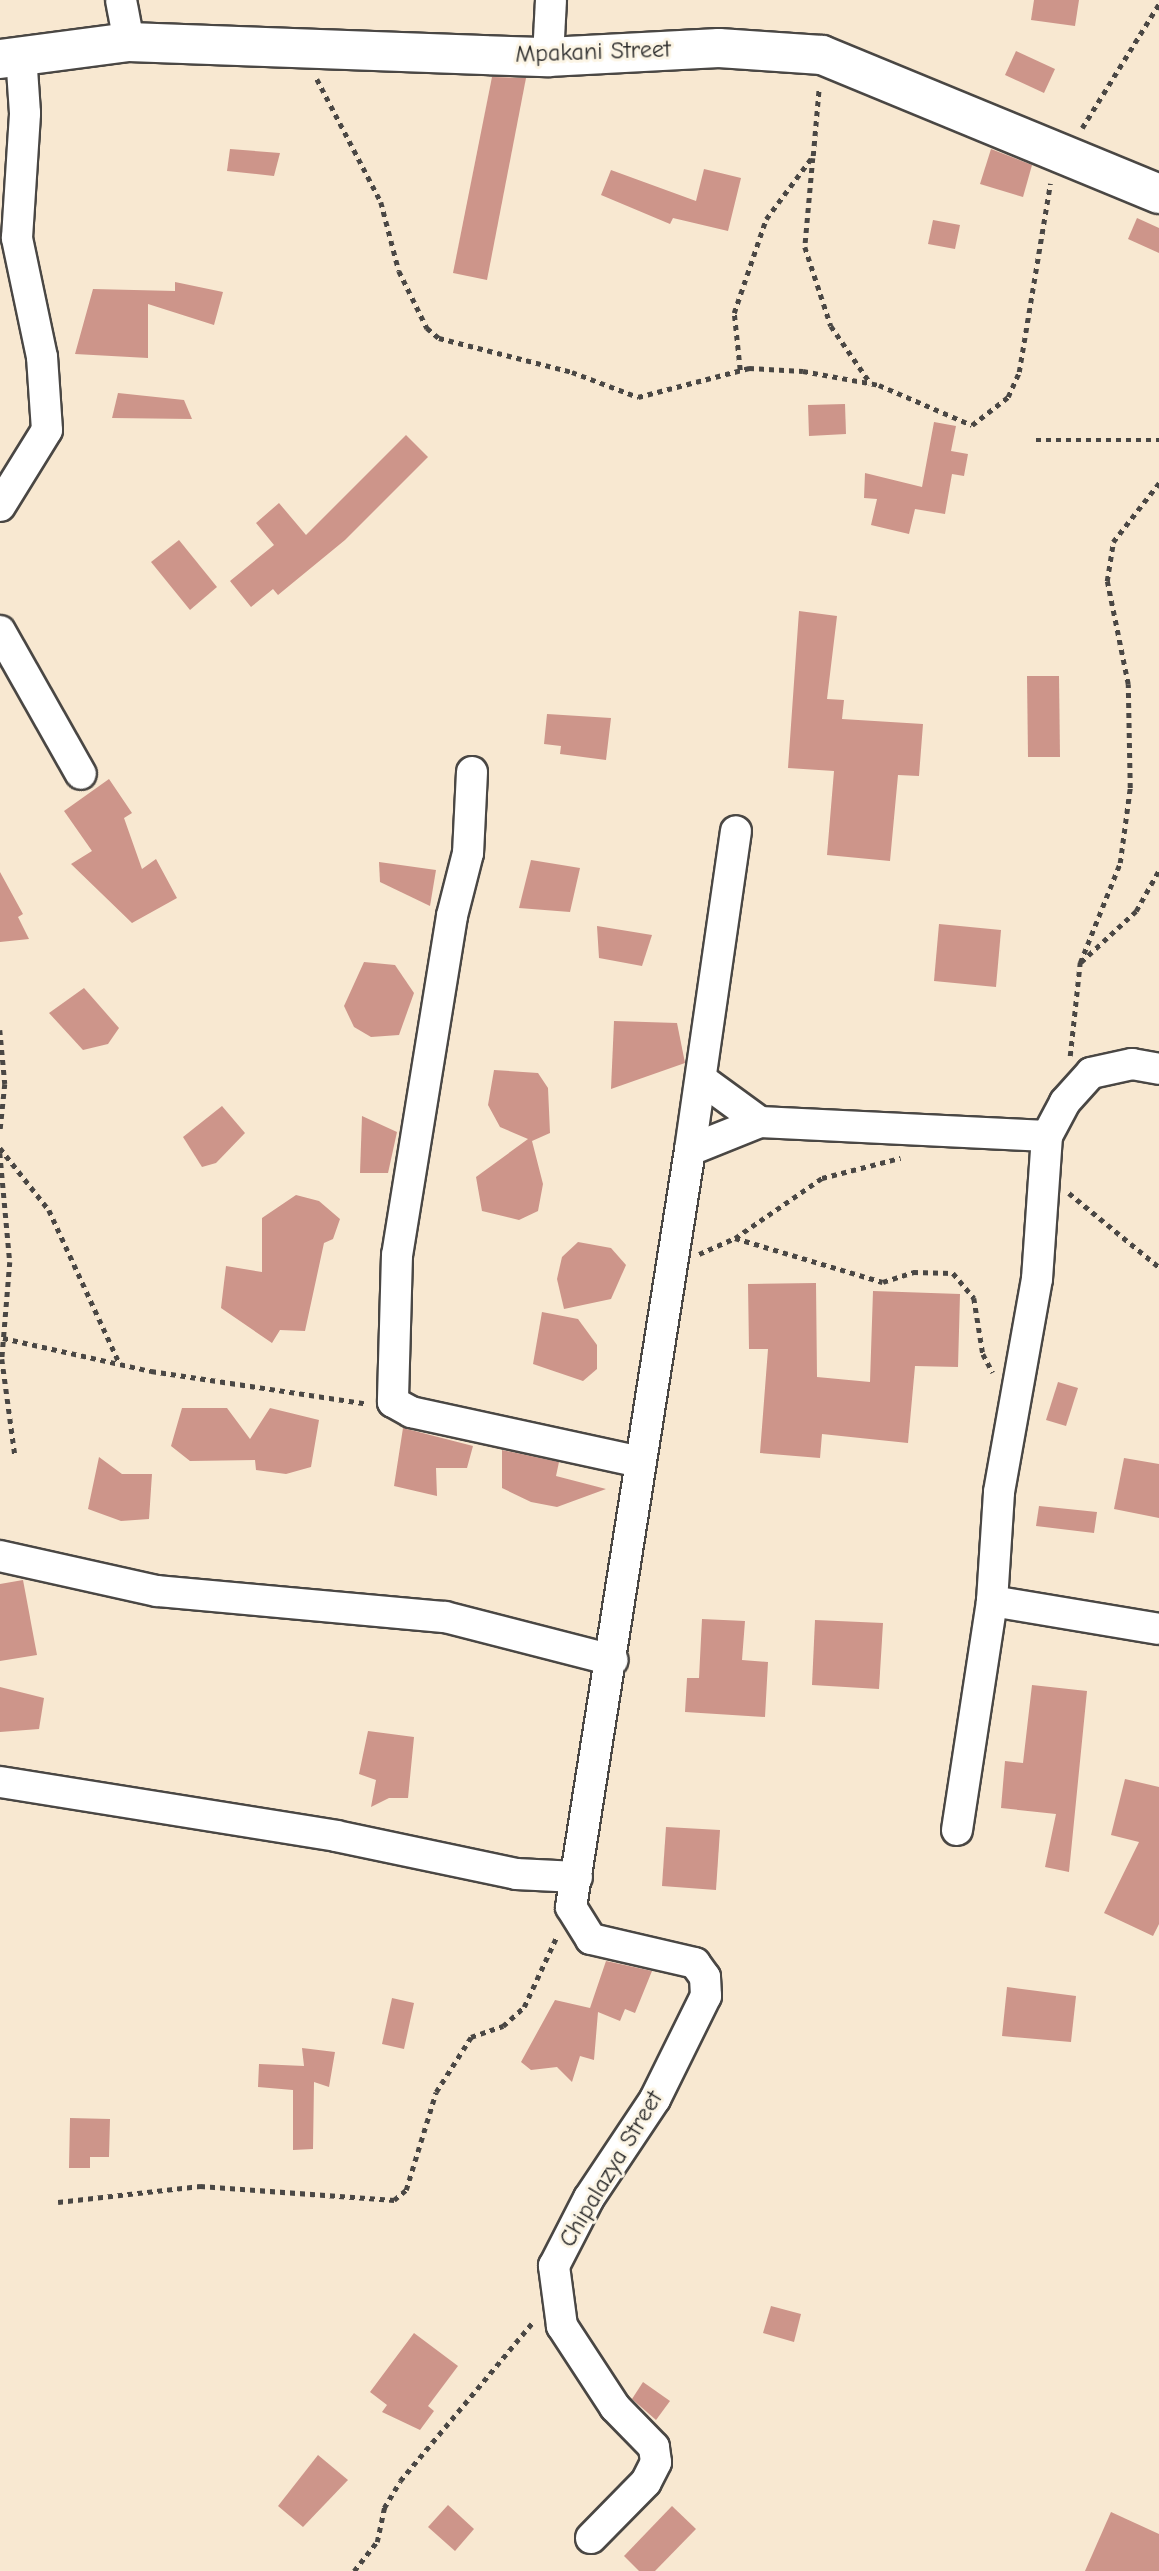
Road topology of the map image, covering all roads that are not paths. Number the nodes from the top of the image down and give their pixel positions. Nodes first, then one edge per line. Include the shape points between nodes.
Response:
1 (121, 0) edge
2 (551, 0) edge
3 (129, 42) junction
4 (10, 57) edge
5 (548, 57) junction
6 (1159, 194) edge
7 (0, 506) edge
8 (0, 631) edge
9 (472, 772) dead end
10 (81, 774) dead end
11 (736, 831) dead end
12 (1159, 1069) edge
13 (701, 1079) junction
14 (760, 1122) junction
15 (1047, 1136) junction
16 (690, 1150) junction
17 (641, 1462) junction
18 (0, 1556) edge
19 (992, 1601) junction
20 (1159, 1629) edge
21 (613, 1660) junction
22 (0, 1782) edge
23 (957, 1830) dead end
24 (577, 1877) junction
25 (591, 2538) dead end

1 - 3 street
2 - 5 street
3 - 4 street, Mpakani Street
3 - 5 street, Mpakani Street
4 - 7 street via 25,113 17,238 42,357 47,429
5 - 6 street, Mpakani Street via 719,48 822,55 1058,157
8 - 10 street
9 - 17 street via 468,853 452,916 397,1255 393,1402 411,1412
11 - 13 street
12 - 15 street via 1107,1066 1091,1073 1065,1102
13 - 14 street
13 - 16 street
14 - 15 street via 952,1135
14 - 16 street
15 - 19 street via 1047,1180 999,1492
16 - 17 street
17 - 21 street
18 - 21 street via 157,1591 445,1617
19 - 20 street
19 - 23 street
21 - 24 street
22 - 24 street via 336,1836 516,1874
24 - 25 street, Chipalazya Street via 572,1907 591,1939 695,1963 705,1977 706,1996 655,2099 567,2236 554,2266 554,2298 562,2326 615,2407 654,2447 656,2462 646,2483

